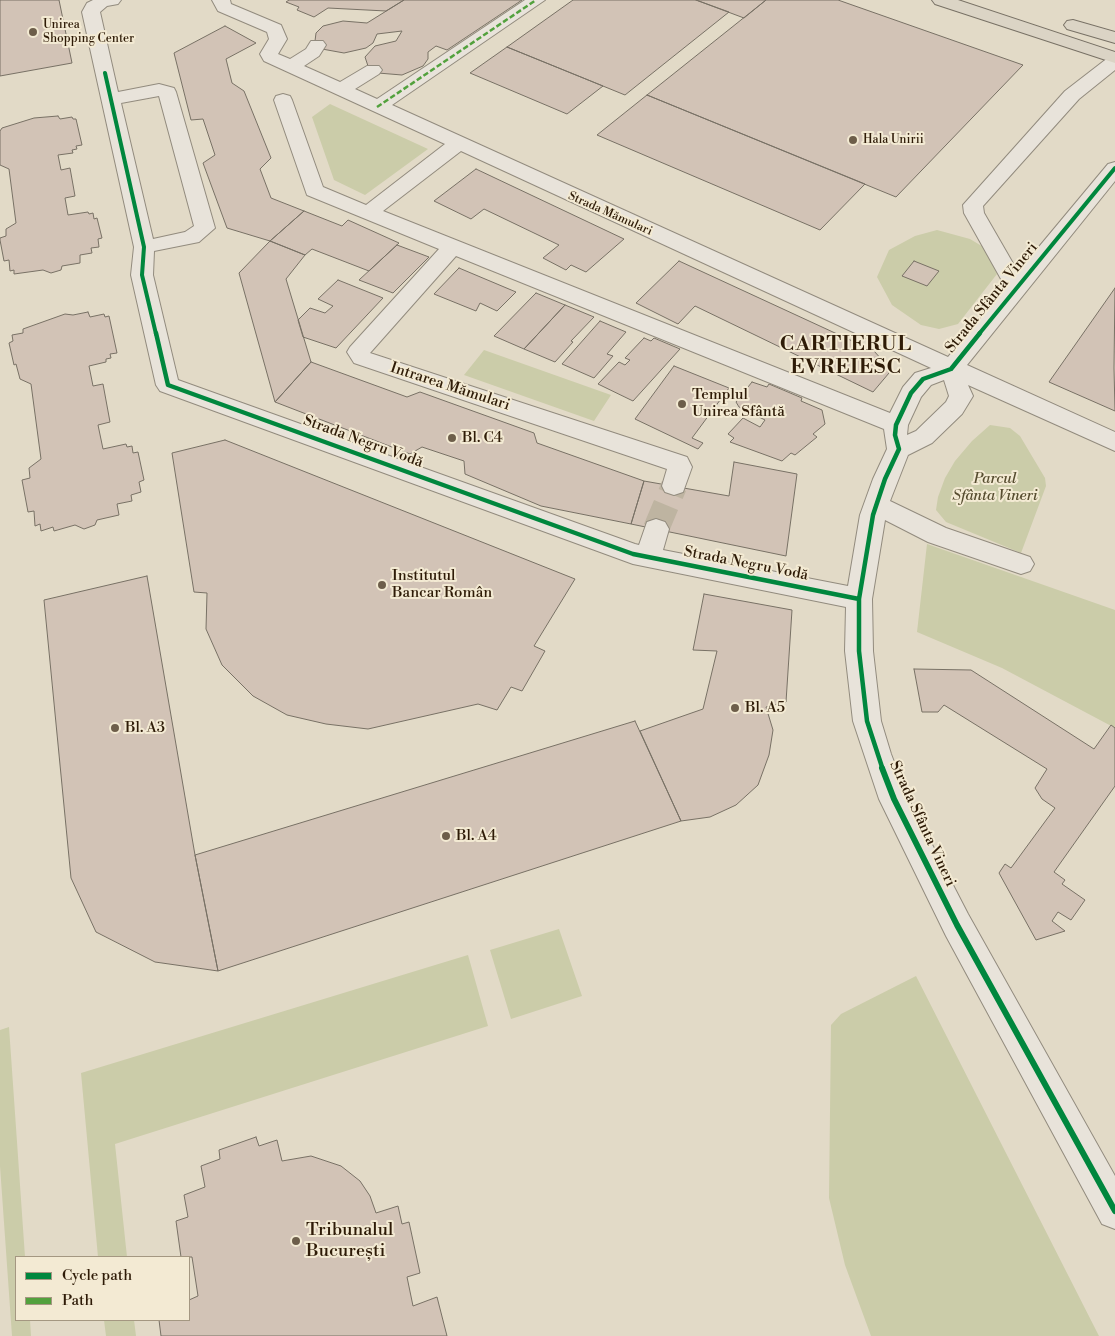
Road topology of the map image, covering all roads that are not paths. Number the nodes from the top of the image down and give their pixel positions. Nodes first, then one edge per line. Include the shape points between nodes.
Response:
1 (112, 0) edge
2 (221, 0) edge
3 (536, 0) edge
4 (941, 0) edge
5 (1055, 19) dead end
6 (1115, 38) edge
7 (323, 48) dead end
8 (1115, 60) edge
9 (296, 69) junction
10 (378, 72) dead end
11 (346, 93) junction
12 (110, 99) junction
13 (283, 100) dead end
14 (378, 107) junction
15 (458, 144) junction
16 (1115, 168) edge
17 (367, 214) junction
18 (144, 247) junction
19 (452, 248) junction
20 (1016, 288) junction
21 (952, 369) junction
22 (897, 437) junction
23 (1115, 442) edge
24 (676, 474) dead end
25 (876, 505) junction
26 (656, 529) tunnel mouth
27 (648, 557) junction
28 (1021, 564) dead end
29 (859, 599) junction
30 (1115, 1211) edge

1 - 12 street, Strada Negru Vodă via 93,7 91,12
2 - 9 street, Strada Mămulari via 224,7 275,29 278,39 270,57
3 - 14 street
4 - 8 main road
5 - 6 main road
7 - 9 street via 325,57
8 - 20 street via 1072,94 973,205 974,213
9 - 11 street, Strada Mămulari
10 - 11 street
11 - 14 street, Strada Mămulari
12 - 18 street, Strada Negru Vodă
12 - 18 street via 159,90 167,92 205,228 192,237
13 - 17 street via 314,192
14 - 15 street, Strada Mămulari
15 - 17 street
15 - 21 street, Strada Mămulari
16 - 20 street, Strada Sfânta Vineri
17 - 19 street
18 - 27 street, Strada Negru Vodă via 142,275 168,385
19 - 22 street
19 - 24 street, Intrarea Mămulari via 358,352 362,358
20 - 21 street, Strada Sfânta Vineri
21 - 22 street, Strada Sfânta Vineri via 923,379 915,387
21 - 22 street, Strada Sfânta Vineri via 961,396 954,408 924,437
21 - 23 street, Strada Mămulari
22 - 25 street, Strada Sfânta Vineri
25 - 28 street via 937,535
25 - 29 street, Strada Sfânta Vineri
26 - 27 street
27 - 29 street, Strada Negru Vodă
29 - 30 street, Strada Sfânta Vineri via 863,698 877,754 894,799 957,925

